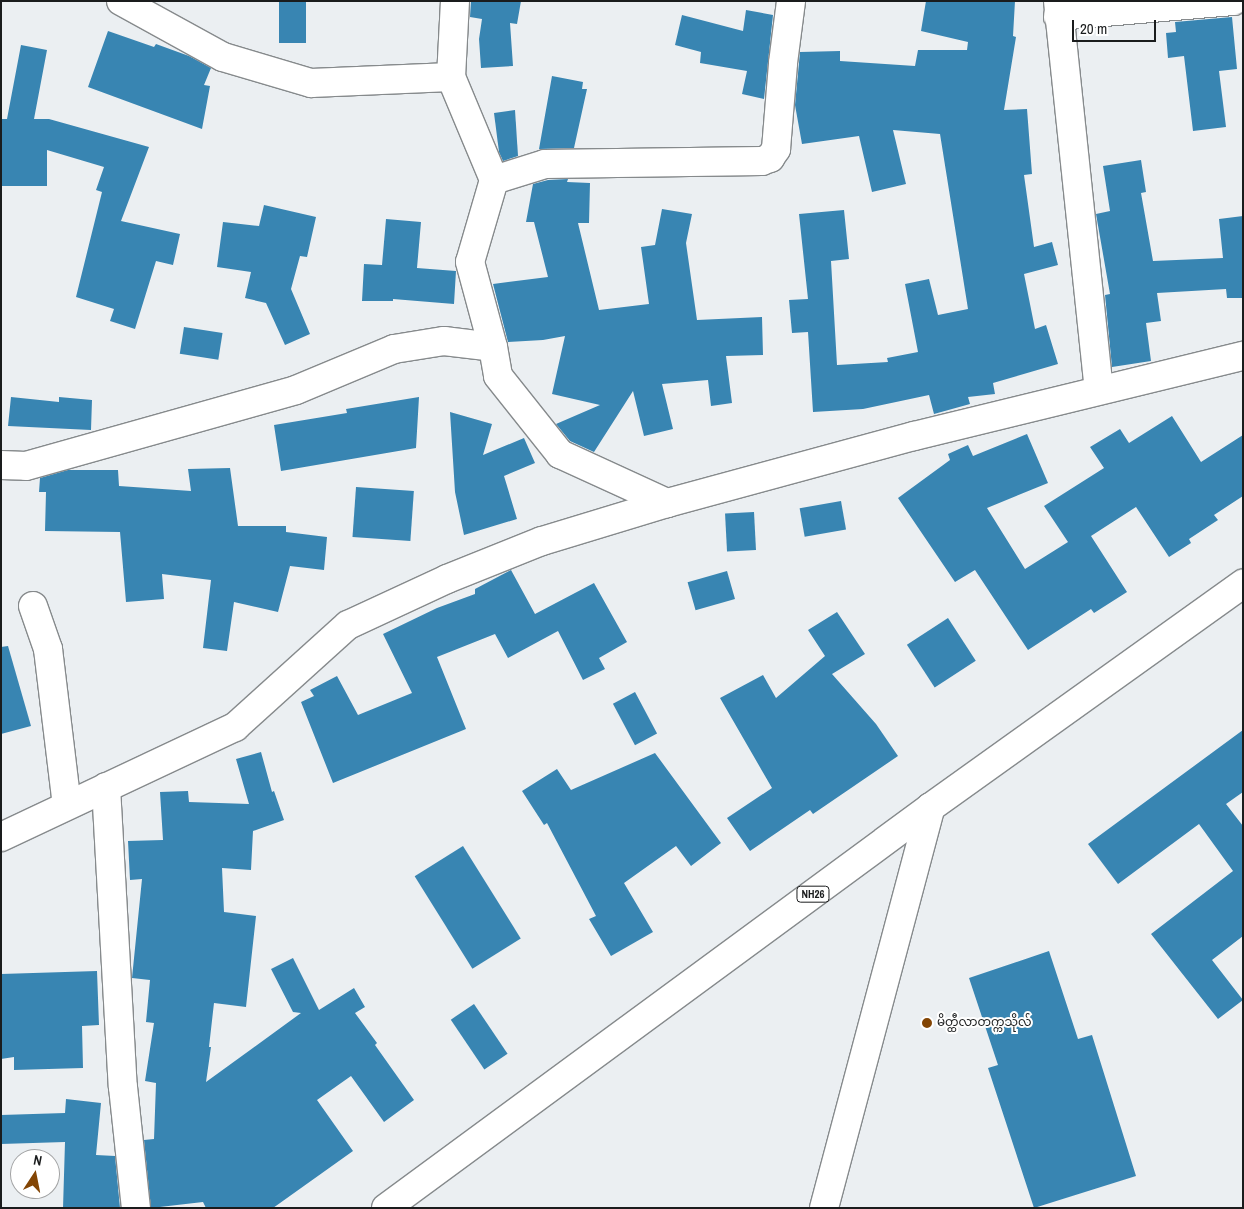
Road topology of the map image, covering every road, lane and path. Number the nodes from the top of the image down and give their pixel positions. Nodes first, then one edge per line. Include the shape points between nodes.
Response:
1 (121, 1) edge
2 (455, 1) edge
3 (791, 1) edge
4 (1233, 1) edge
5 (1058, 9) edge
6 (451, 78) junction
7 (494, 180) junction
8 (493, 347) junction
9 (1243, 356) edge
10 (1099, 390) junction
11 (1, 465) edge
12 (667, 503) junction
13 (1243, 584) edge
14 (33, 606) dead end
15 (106, 787) junction
16 (67, 805) junction
17 (931, 807) junction
18 (1, 837) edge
19 (136, 1208) edge
20 (386, 1208) edge
21 (824, 1208) edge

1 - 6 main road via 223,57 311,83
2 - 6 main road
3 - 7 main road via 782,63 776,149 770,158 762,162 545,164
4 - 5 main road
5 - 10 main road
6 - 7 main road
7 - 8 main road via 470,262
8 - 11 main road via 444,341 394,348 296,390 26,466
8 - 12 main road via 498,376 560,454
9 - 10 main road
10 - 12 main road
12 - 15 main road via 542,541 447,579 348,625 235,727
13 - 17 main road, NH26
14 - 16 main road via 48,649
15 - 16 main road
15 - 19 main road via 123,1087
16 - 18 main road
17 - 20 main road, NH26
17 - 21 main road

